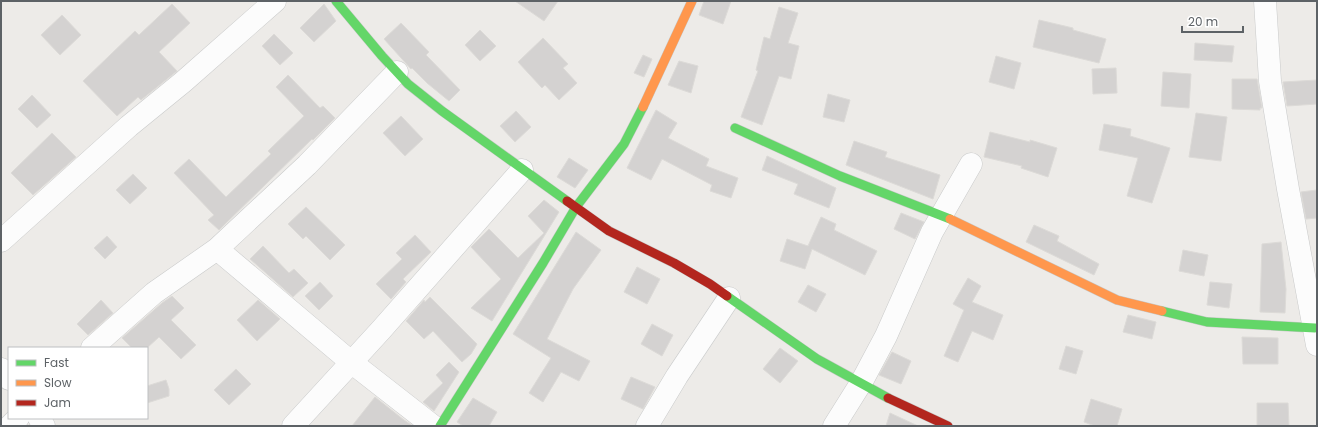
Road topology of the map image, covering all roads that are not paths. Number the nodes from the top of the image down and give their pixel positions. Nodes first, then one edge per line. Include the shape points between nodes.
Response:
1 (275, 1) edge
2 (336, 1) edge
3 (692, 1) edge
4 (1265, 1) edge
5 (397, 72) junction
6 (735, 128) dead end
7 (971, 164) dead end
8 (522, 170) junction
9 (576, 207) junction
10 (941, 215) junction
11 (1, 241) edge
12 (217, 249) junction
13 (729, 298) junction
14 (1316, 338) edge
15 (93, 347) edge
16 (351, 362) junction
17 (1, 369) edge
18 (8, 378) edge
19 (861, 383) junction
20 (293, 426) edge
21 (433, 426) edge
22 (440, 426) edge
23 (647, 426) edge
24 (834, 426) edge
25 (948, 426) edge

1 - 11 street via 129,126
2 - 5 street
3 - 9 street via 652,92 624,144
4 - 14 street via 1270,81
5 - 8 street via 442,111
5 - 12 street via 307,165
6 - 10 street via 840,176
7 - 10 street
8 - 9 street
8 - 16 street
9 - 13 street via 609,231 674,263
9 - 22 street
10 - 14 street via 1117,300 1207,322
10 - 19 street via 886,336
12 - 15 street via 154,292
12 - 16 street
13 - 19 street via 817,359
13 - 23 street
16 - 20 street
16 - 21 street
17 - 18 street
19 - 24 street
19 - 25 street

